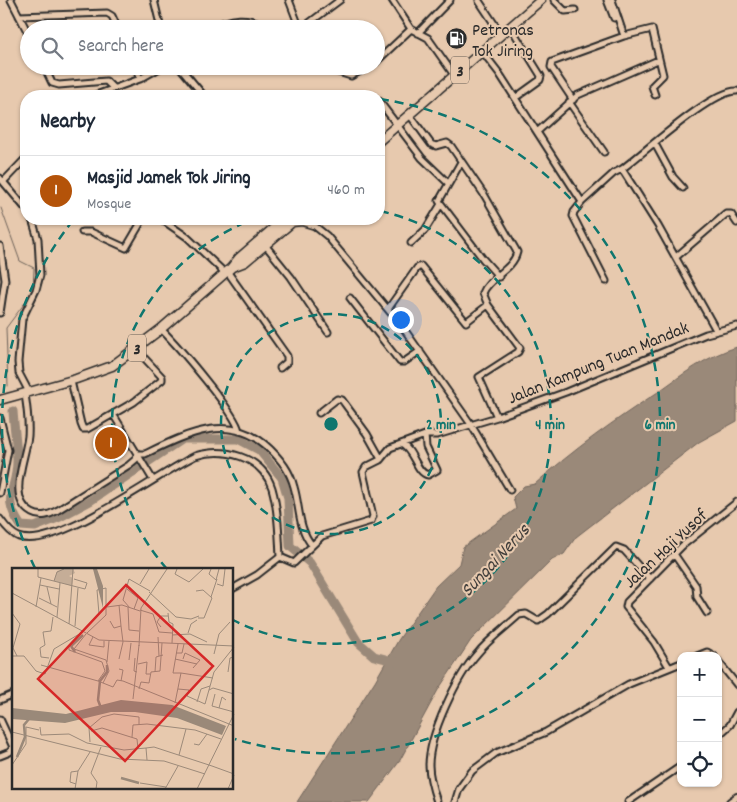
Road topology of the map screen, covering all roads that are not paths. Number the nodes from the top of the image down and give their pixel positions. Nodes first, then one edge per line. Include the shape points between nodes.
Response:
1 (10, 0) edge
2 (154, 0) edge
3 (289, 0) edge
4 (340, 0) edge
5 (392, 0) edge
6 (450, 0) edge
7 (540, 0) edge
8 (554, 0) edge
9 (607, 0) edge
10 (612, 0) edge
11 (479, 1) dead end
12 (575, 10) dead end
13 (19, 16) junction
14 (614, 18) dead end
15 (21, 20) edge
16 (114, 20) edge
17 (160, 20) edge
18 (234, 20) edge
19 (255, 20) edge
20 (297, 20) edge
21 (312, 20) edge
22 (510, 26) junction
23 (411, 29) junction
24 (418, 33) junction
25 (501, 34) junction
26 (624, 36) junction
27 (482, 51) junction
28 (385, 54) edge
29 (658, 60) junction
30 (48, 75) edge
31 (138, 75) edge
32 (147, 75) edge
33 (187, 75) edge
34 (454, 75) junction
35 (140, 79) junction
36 (113, 88) junction
37 (109, 90) edge
38 (199, 90) edge
39 (737, 91) edge
40 (655, 95) dead end
41 (515, 98) junction
42 (571, 101) junction
43 (385, 108) edge
44 (409, 114) junction
45 (398, 123) junction
46 (537, 132) junction
47 (385, 135) edge
48 (655, 144) junction
49 (604, 152) dead end
50 (461, 162) junction
51 (20, 163) edge
52 (622, 169) junction
53 (2, 179) edge
54 (448, 183) junction
55 (683, 188) dead end
56 (20, 202) edge
57 (582, 202) junction
58 (441, 204) junction
59 (737, 224) edge
60 (34, 225) edge
61 (139, 225) edge
62 (170, 225) edge
63 (274, 225) edge
64 (282, 225) edge
65 (286, 225) edge
66 (315, 225) edge
67 (82, 232) dead end
68 (269, 232) junction
69 (411, 244) dead end
70 (0, 246) edge
71 (266, 246) junction
72 (676, 257) junction
73 (228, 271) junction
74 (499, 277) junction
75 (606, 281) dead end
76 (350, 298) dead end
77 (488, 305) junction
78 (388, 309) junction
79 (0, 313) edge
80 (737, 326) edge
81 (161, 329) junction
82 (716, 330) junction
83 (328, 332) dead end
84 (136, 349) junction
85 (420, 352) junction
86 (280, 368) dead end
87 (71, 380) junction
88 (26, 393) junction
89 (0, 400) edge
90 (319, 412) dead end
91 (113, 414) junction
92 (497, 417) junction
93 (0, 418) edge
94 (470, 424) junction
95 (239, 431) junction
96 (425, 435) junction
97 (401, 444) junction
98 (138, 455) junction
99 (381, 459) junction
100 (153, 480) junction
101 (510, 490) dead end
102 (0, 492) edge
103 (737, 502) edge
104 (0, 519) edge
105 (310, 548) junction
106 (674, 554) junction
107 (280, 557) junction
108 (650, 579) junction
109 (234, 588) edge
110 (707, 613) dead end
111 (677, 665) edge
112 (722, 666) edge
113 (669, 668) junction
114 (737, 685) edge
115 (12, 695) edge
116 (0, 700) edge
117 (737, 712) edge
118 (0, 719) edge
119 (722, 732) edge
120 (12, 745) edge
121 (12, 749) edge
122 (0, 756) edge
123 (677, 769) edge
124 (737, 797) edge
125 (437, 802) edge
126 (455, 802) edge
127 (628, 802) edge
128 (730, 802) edge

1 - 13 street
2 - 17 street
3 - 20 street
4 - 21 street
5 - 23 street
6 - 24 street
7 - 22 highway, 3
8 - 12 street via 565,11
9 - 14 street
10 - 26 street
11 - 25 street
13 - 15 street
13 - 16 street via 107,13
18 - 19 street
22 - 25 highway, 3
22 - 41 street via 541,76
23 - 24 street
23 - 28 street
24 - 34 street via 428,38
25 - 27 highway, 3
26 - 29 street via 652,29
26 - 42 street via 552,62 551,66
27 - 34 highway, 3
27 - 41 street
29 - 40 street via 663,77 652,86
29 - 42 street
30 - 36 street via 52,83 59,85 106,81
31 - 35 street
32 - 35 street
33 - 38 street
34 - 44 highway, 3
35 - 36 street
36 - 37 street
39 - 48 street via 721,94 683,118
41 - 46 street
42 - 46 street
42 - 49 street
43 - 45 street
44 - 45 highway, 3
44 - 50 street via 431,144 449,144
45 - 47 highway, 3
45 - 54 street via 422,158
46 - 57 street
48 - 52 street
48 - 55 street via 673,177
50 - 54 street
50 - 74 street via 516,249 516,256
51 - 53 street
52 - 57 street
52 - 72 street
53 - 56 street
54 - 58 street via 439,198
57 - 75 street via 573,216
58 - 69 street via 425,230
58 - 74 street
59 - 72 street via 732,214 726,214
60 - 88 street via 40,275 22,319 18,362
61 - 67 street via 126,248 91,232
62 - 73 street
63 - 68 highway
64 - 68 highway, 3
65 - 71 highway, 3
66 - 78 street
68 - 73 highway, 3
70 - 79 street via 5,280
71 - 73 highway, 3
71 - 83 street
72 - 82 street
73 - 81 highway, 3
73 - 86 street via 287,356 287,362
74 - 77 street via 483,290
76 - 85 street via 400,362
77 - 78 street via 466,322 421,266
77 - 92 street via 520,348 479,377
78 - 85 street
80 - 82 street, Jalan Kampung Tuan Mandak
81 - 84 highway, 3
81 - 95 street via 234,416
82 - 92 street, Jalan Kampung Tuan Mandak
84 - 87 highway, 3 via 112,366
84 - 91 street via 162,380
85 - 94 street
87 - 88 highway, 3
87 - 91 street via 83,429
88 - 89 highway, 3
88 - 98 street via 28,438 19,490 21,501 31,512 45,516 58,510 129,465
90 - 99 street via 337,399 342,400
91 - 98 street
92 - 94 street, Jalan Kampung Tuan Mandak
93 - 102 street via 8,450
94 - 96 street, Jalan Kampung Tuan Mandak via 437,435
94 - 101 street
95 - 98 street via 207,429
95 - 105 street via 261,440 288,470 295,488 301,527
96 - 97 street, Jalan Kampung Tuan Mandak
96 - 97 street via 426,447 437,470 428,475 423,473 408,448
97 - 99 street, Jalan Kampung Tuan Mandak via 387,450
98 - 100 street
99 - 105 street, Jalan Kampung Tuan Mandak via 363,472 372,509 371,521 322,536
100 - 104 street via 53,535 20,537
100 - 107 street via 206,452 226,452 251,462 263,473 272,489
103 - 106 street, Jalan Haji Yusof
105 - 107 street via 294,562
106 - 108 street, Jalan Haji Yusof
106 - 110 street via 696,586 697,597
107 - 109 street
108 - 113 street, Jalan Haji Yusof via 626,607 654,642
108 - 125 street via 624,550 616,547 548,614 538,621 526,614 519,615 483,647 448,700 430,753 430,772
111 - 113 street
112 - 114 street
113 - 126 street via 629,684 546,732 496,753 472,771 459,789
115 - 116 street
117 - 119 street
118 - 120 street
121 - 122 street
123 - 127 street
124 - 128 main road

